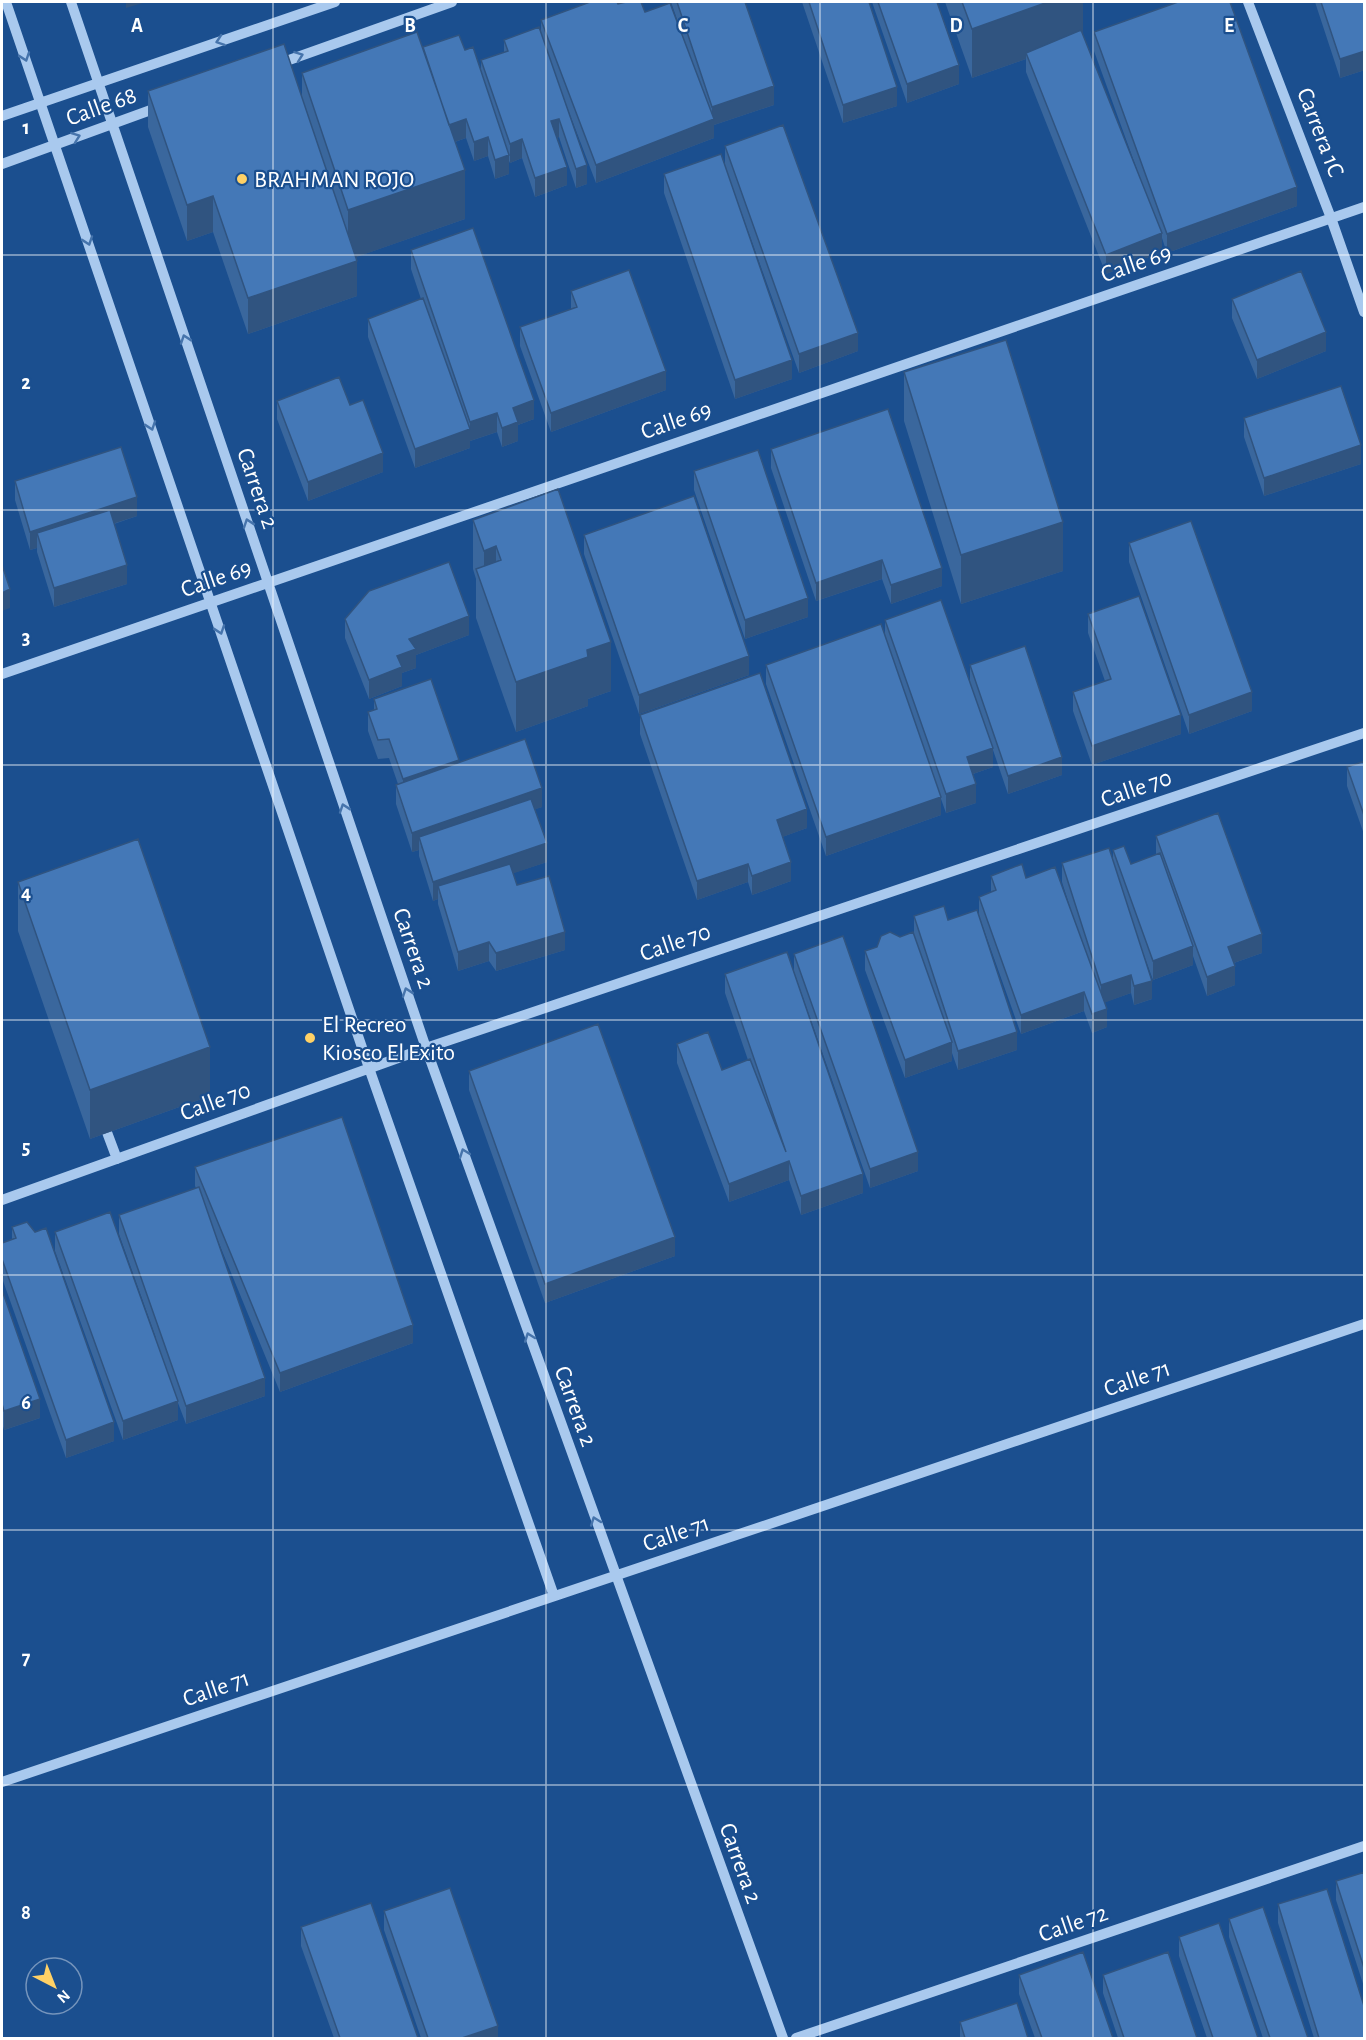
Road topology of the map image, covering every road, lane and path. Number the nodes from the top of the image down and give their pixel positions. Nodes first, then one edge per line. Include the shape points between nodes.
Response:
1 (6, 2) edge
2 (71, 2) edge
3 (335, 2) edge
4 (452, 2) edge
5 (1248, 2) edge
6 (437, 4) edge
7 (269, 67) edge
8 (98, 83) junction
9 (40, 103) junction
10 (169, 104) edge
11 (2, 116) edge
12 (112, 124) junction
13 (55, 145) junction
14 (2, 164) edge
15 (1365, 207) edge
16 (1331, 218) junction
17 (1365, 312) edge
18 (911, 362) junction
19 (914, 374) edge
20 (268, 582) junction
21 (211, 602) junction
22 (2, 674) edge
23 (1365, 733) edge
24 (426, 1048) junction
25 (369, 1068) junction
26 (97, 1105) edge
27 (117, 1159) junction
28 (2, 1200) edge
29 (1365, 1324) edge
30 (615, 1576) junction
31 (554, 1596) junction
32 (2, 1782) edge
33 (1365, 1846) edge
34 (783, 2038) edge
35 (796, 2038) edge

1 -> 9 street
2 - 8 street, Carrera 2
3 -> 8 street, Calle 68
4 - 6 street
5 - 16 street, Carrera 1C
7 -> 6 street
8 - 9 street, Calle 68
8 - 12 street, Carrera 2
9 - 11 street, Calle 68
9 - 13 street
10 - 12 street, Calle 68
13 -> 12 street, Calle 68
20 -> 12 street, Carrera 2
13 - 14 street, Calle 68
13 -> 21 street
15 - 16 street, Calle 69
16 - 17 street, Carrera 1C
16 - 18 street, Calle 69
18 - 19 street
18 - 20 street, Calle 69
20 - 21 street, Calle 69
24 -> 20 street, Carrera 2
21 - 22 street, Calle 69
21 -> 25 street
23 - 24 street, Calle 70
24 - 25 street, Calle 70
30 -> 24 street, Carrera 2
25 - 27 street, Calle 70
25 - 31 street
26 - 27 street
27 - 28 street, Calle 70
29 - 30 street, Calle 71
30 - 31 street, Calle 71
30 - 34 street, Carrera 2
31 - 32 street, Calle 71
33 - 35 street, Calle 72

